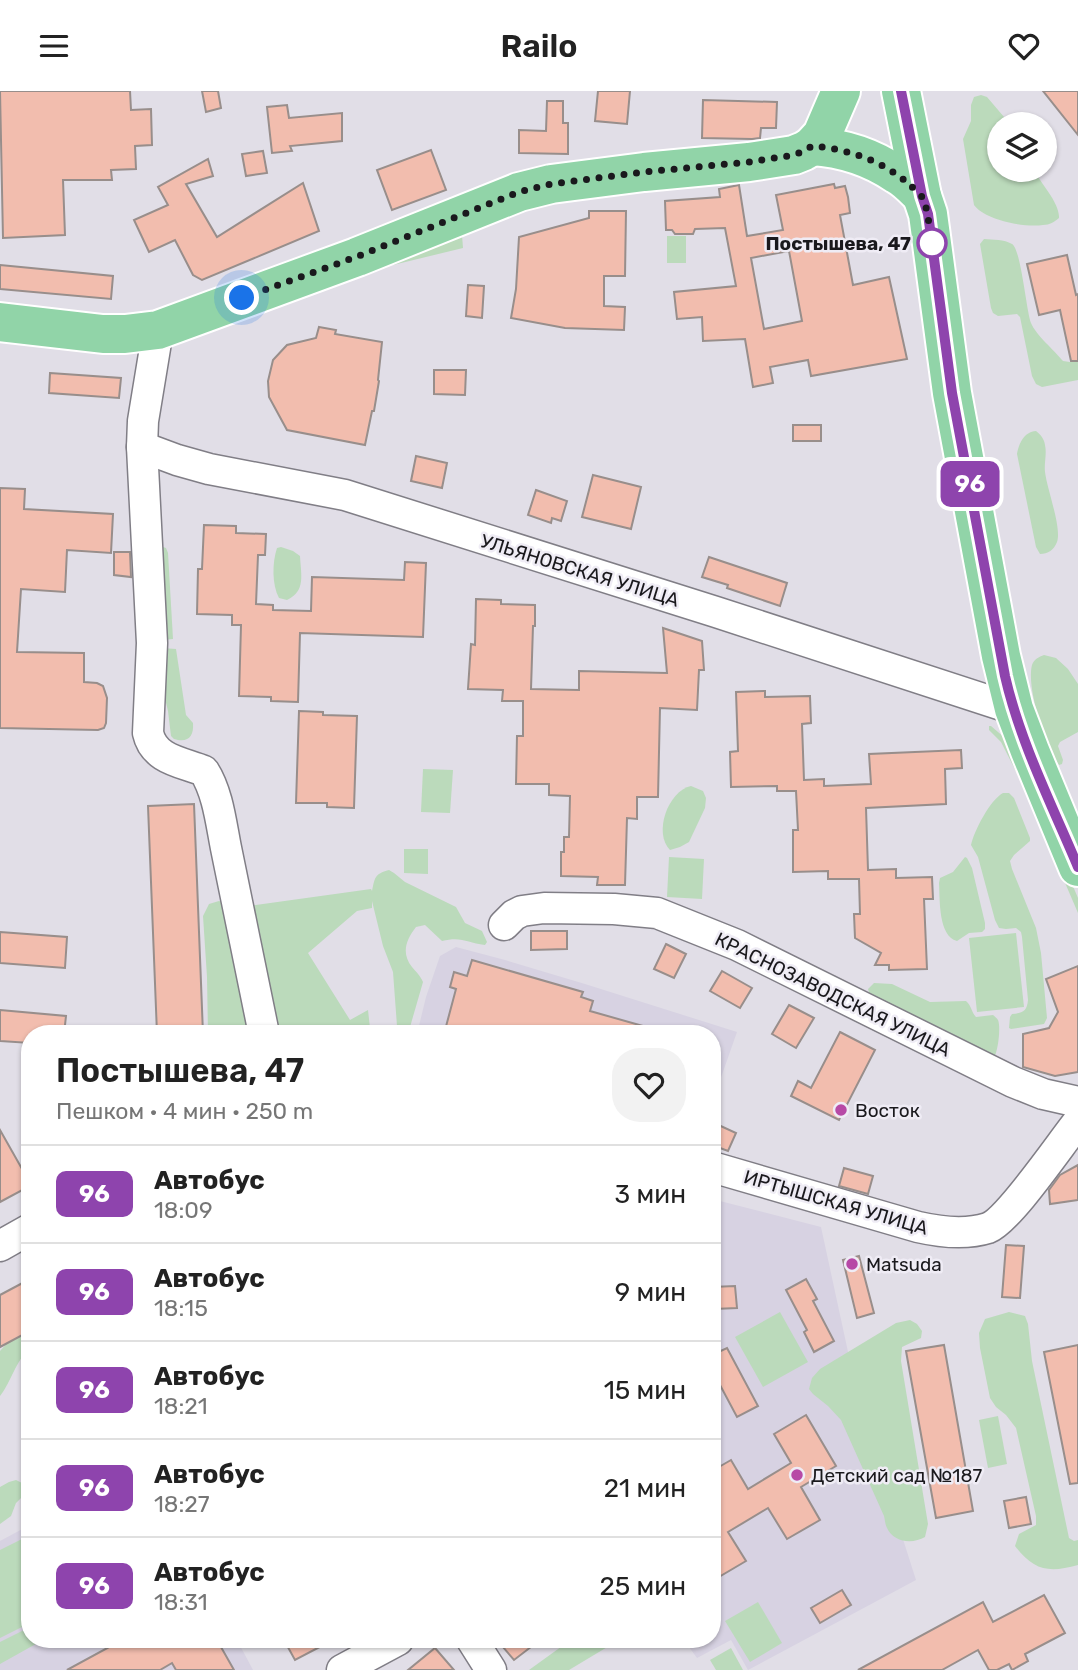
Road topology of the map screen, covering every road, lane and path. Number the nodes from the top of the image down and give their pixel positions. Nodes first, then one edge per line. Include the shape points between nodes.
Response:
1 (841, 91) edge
2 (901, 91) edge
3 (812, 146) junction
4 (922, 196) junction
5 (0, 322) edge
6 (158, 330) junction
7 (142, 447) junction
8 (1014, 709) junction
9 (1078, 867) edge
10 (504, 925) dead end
11 (262, 1025) edge
12 (1078, 1102) edge
13 (1078, 1122) edge
14 (721, 1170) edge
15 (21, 1234) edge
16 (0, 1246) edge
17 (383, 1648) edge
18 (477, 1648) edge
19 (342, 1670) edge
20 (491, 1670) edge

1 - 3 main road via 822,135
2 - 4 main road
3 - 4 main road via 835,148 877,163
3 - 6 main road via 794,155 551,184 519,192
4 - 8 main road via 952,393
5 - 6 main road via 103,334
6 - 7 street
7 - 8 street, УЛЬЯНОВСКАЯ УЛИЦА via 209,469 345,495
7 - 11 street via 152,643 150,740 159,753 204,771 209,778
8 - 9 main road
10 - 12 street, КРАСНОЗАВОДСКАЯ УЛИЦА via 522,911 544,908 657,913 737,944 1013,1082
13 - 14 street, ИРТЫШСКАЯ УЛИЦА via 999,1221 977,1230 918,1227
15 - 16 street
17 - 19 street
18 - 20 street

